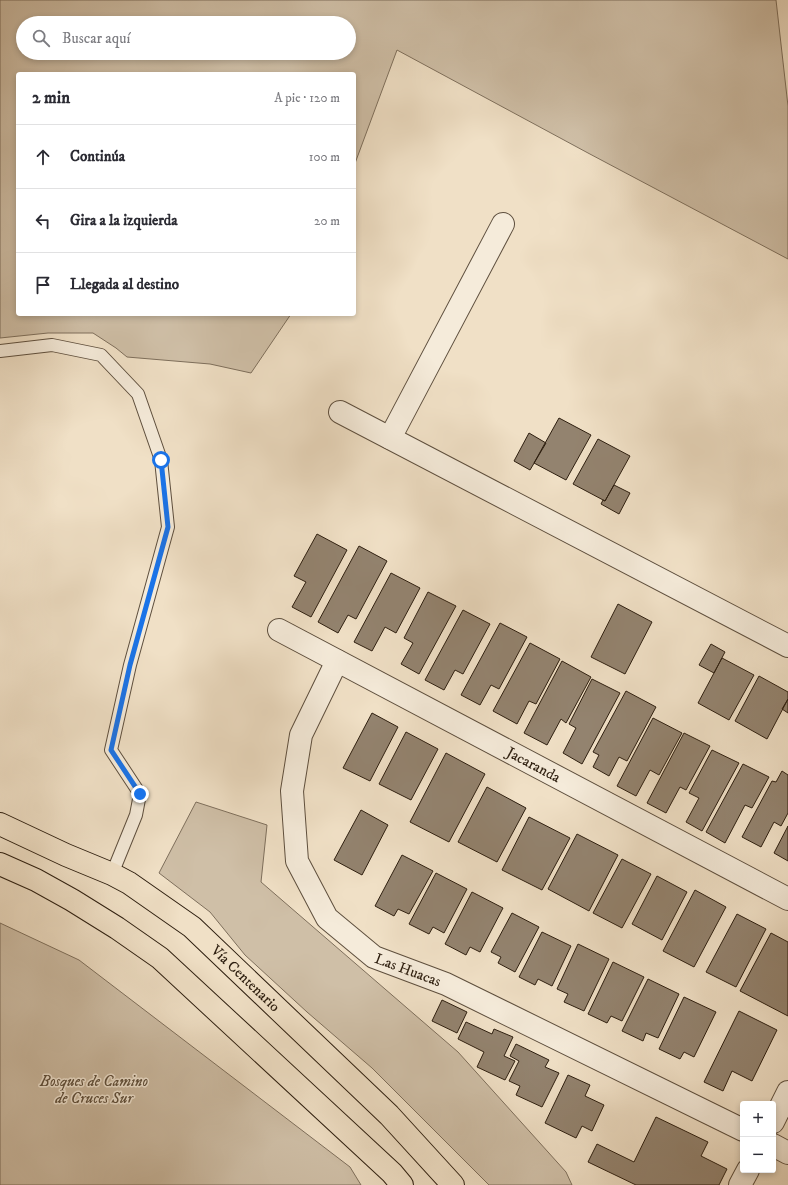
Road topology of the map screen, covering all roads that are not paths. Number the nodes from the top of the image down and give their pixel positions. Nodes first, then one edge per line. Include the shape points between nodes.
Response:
1 (503, 224) dead end
2 (0, 351) edge
3 (340, 412) dead end
4 (390, 438) junction
5 (279, 630) dead end
6 (788, 646) edge
7 (337, 661) junction
8 (0, 824) edge
9 (0, 864) edge
10 (112, 874) junction
11 (788, 899) edge
12 (788, 1092) edge
13 (776, 1116) edge
14 (740, 1129) edge
15 (776, 1147) edge
16 (788, 1153) edge
17 (746, 1173) edge
18 (402, 1185) edge
19 (453, 1185) edge
20 (740, 1185) edge

1 - 4 street
2 - 10 lane via 52,346 101,355 138,394 161,460 168,527 130,665 111,750 140,794 136,815
3 - 4 street
4 - 6 street
5 - 7 street, Jacaranda
7 - 11 street, Jacaranda
7 - 14 street, Las Huacas via 301,735 292,790 298,861 327,918 374,957 446,984
8 - 10 highway, Vía Centenario
9 - 18 highway via 72,900 160,958
10 - 19 highway, Vía Centenario via 192,927 389,1115
12 - 13 street
15 - 16 street
17 - 20 street

